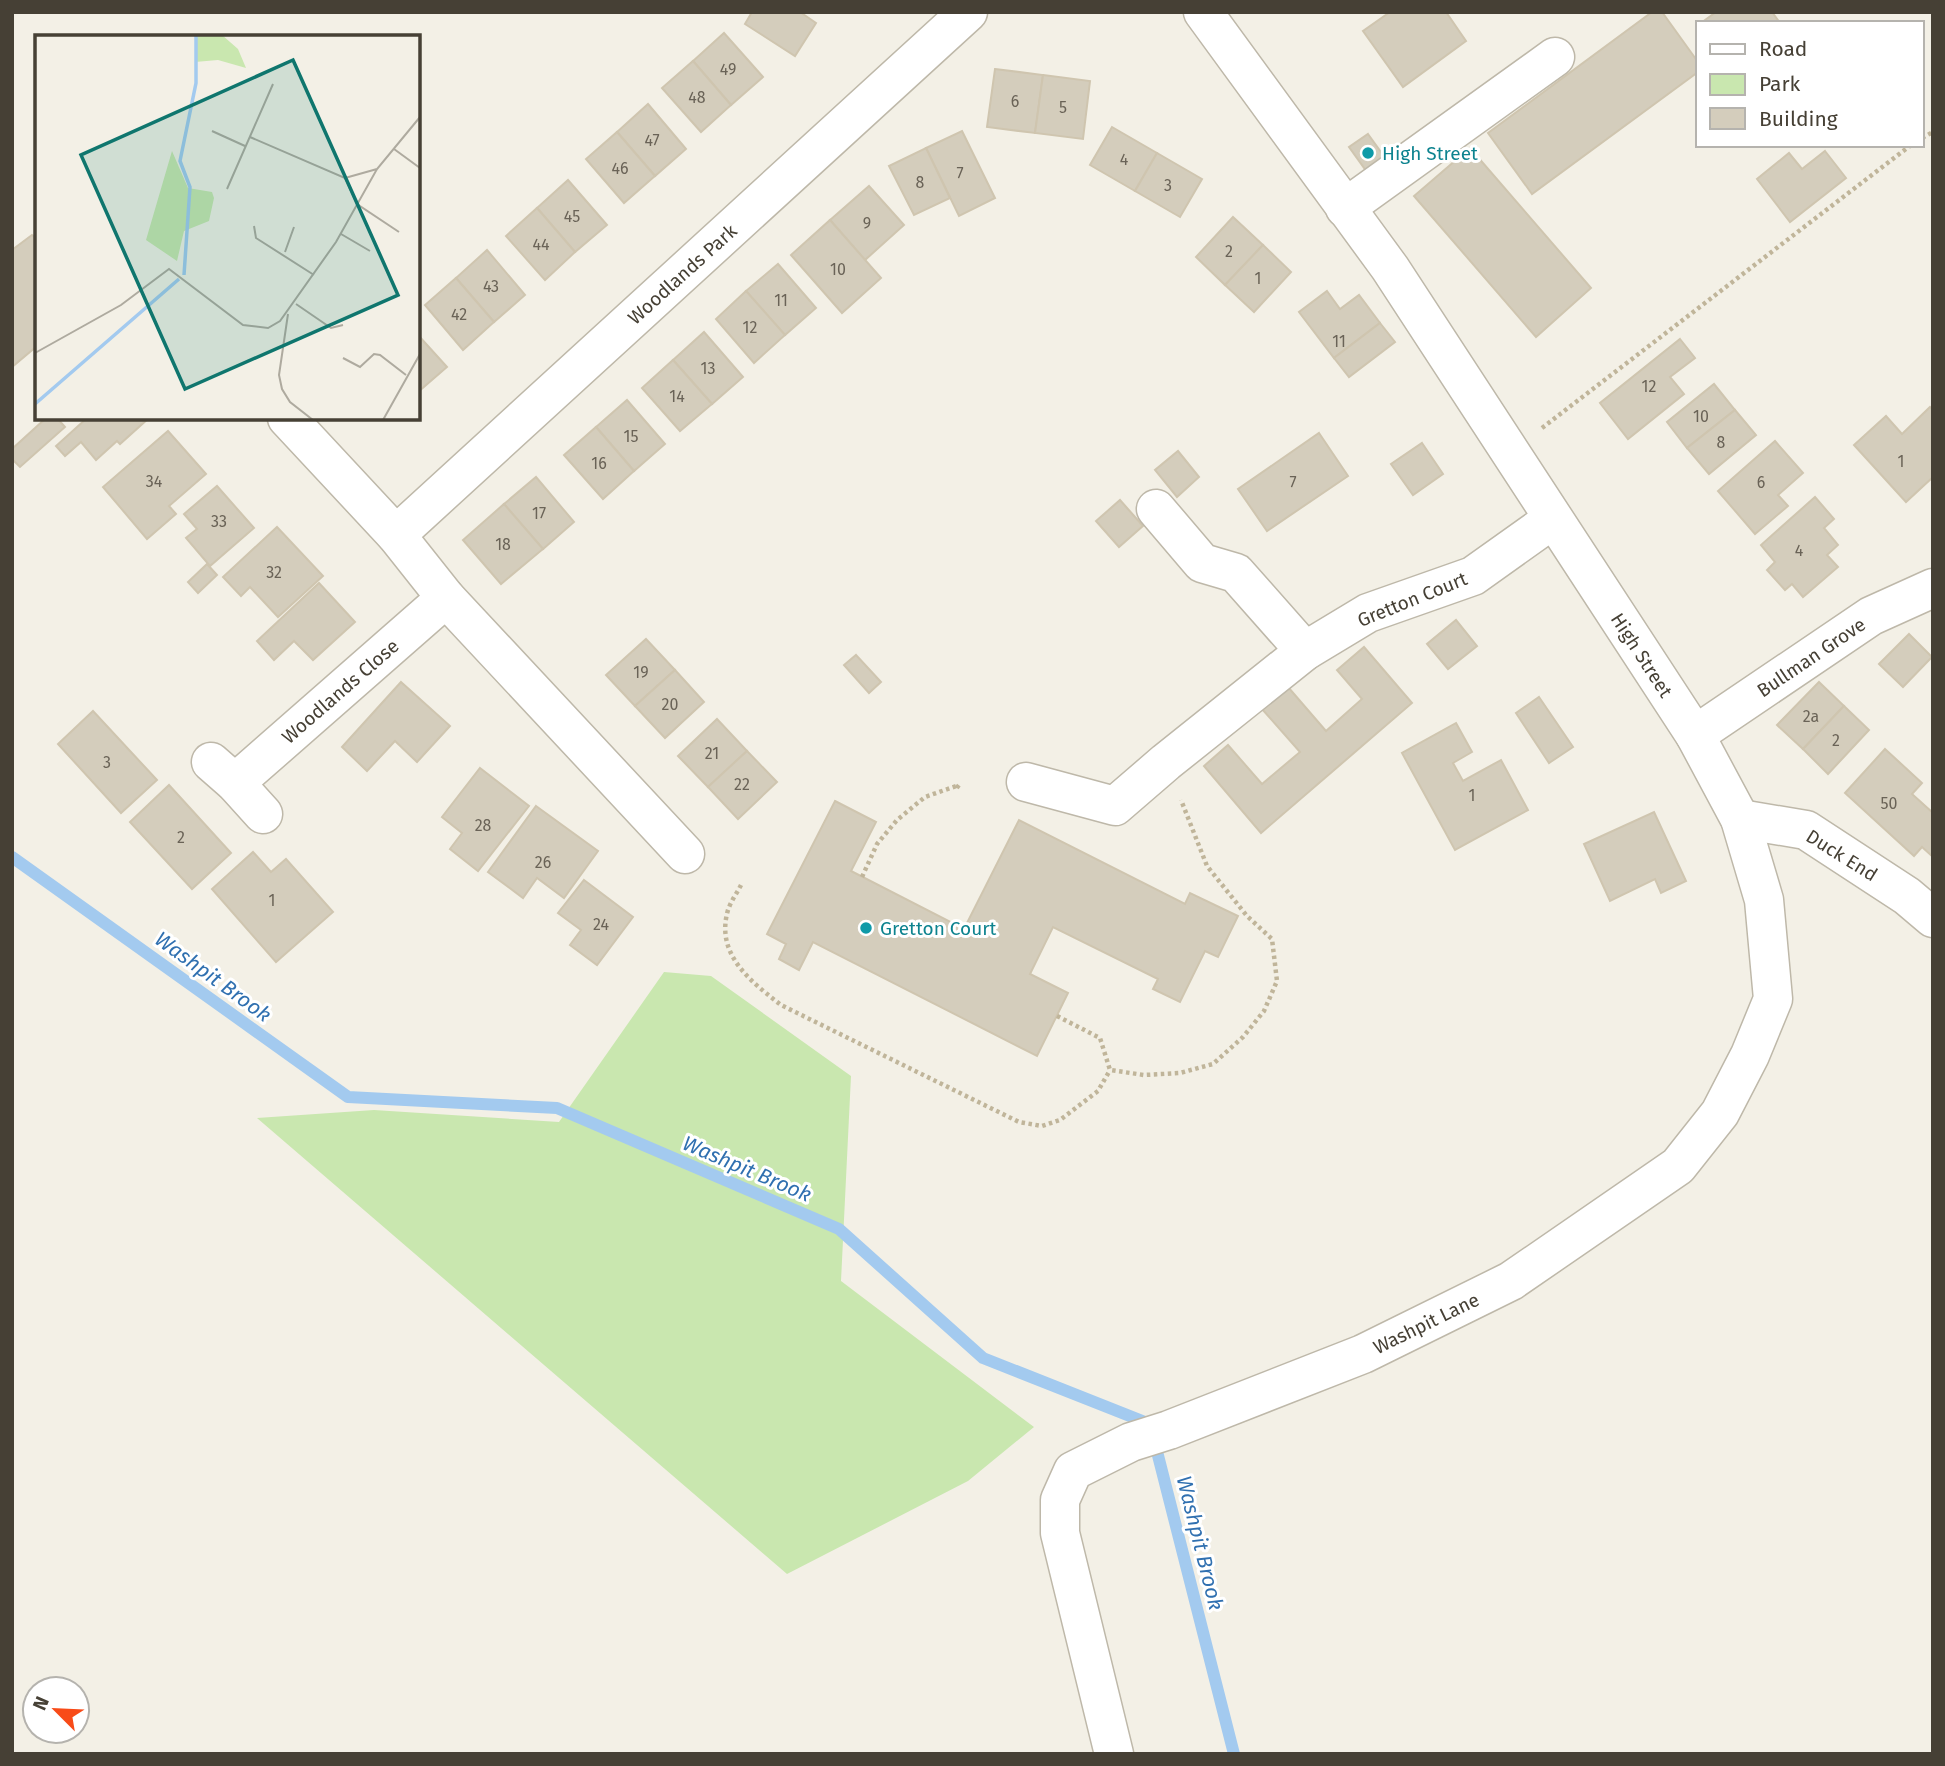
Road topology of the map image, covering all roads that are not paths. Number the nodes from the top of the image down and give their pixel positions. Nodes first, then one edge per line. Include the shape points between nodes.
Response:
1 (968, 12) edge
2 (1203, 12) edge
3 (1555, 57) dead end
4 (1345, 208) junction
5 (289, 420) edge
6 (1156, 509) dead end
7 (1553, 519) junction
8 (396, 535) junction
9 (1933, 588) edge
10 (446, 598) junction
11 (1305, 651) junction
12 (1695, 735) junction
13 (1026, 782) dead end
14 (262, 814) dead end
15 (1740, 819) junction
16 (685, 854) dead end
17 (1933, 918) edge
18 (1114, 1754) edge

1 - 8 street, Woodlands Park
2 - 4 street, High Street
3 - 4 street
4 - 7 street, High Street via 1390,268
5 - 8 street
6 - 11 street via 1202,563 1236,573
7 - 11 street, Gretton Court via 1473,576 1368,613
7 - 12 street, High Street
8 - 10 street
9 - 12 street, Bullman Grove via 1871,616
10 - 14 street, Woodlands Close via 223,772
10 - 16 street
11 - 13 street, Gretton Court via 1115,806
12 - 15 street, High Street
15 - 17 street, Duck End via 1806,830
15 - 18 street, Washpit Lane via 1764,900 1773,999 1751,1055 1720,1113 1678,1166 1511,1281 1363,1354 1131,1442 1073,1471 1060,1500 1060,1533

